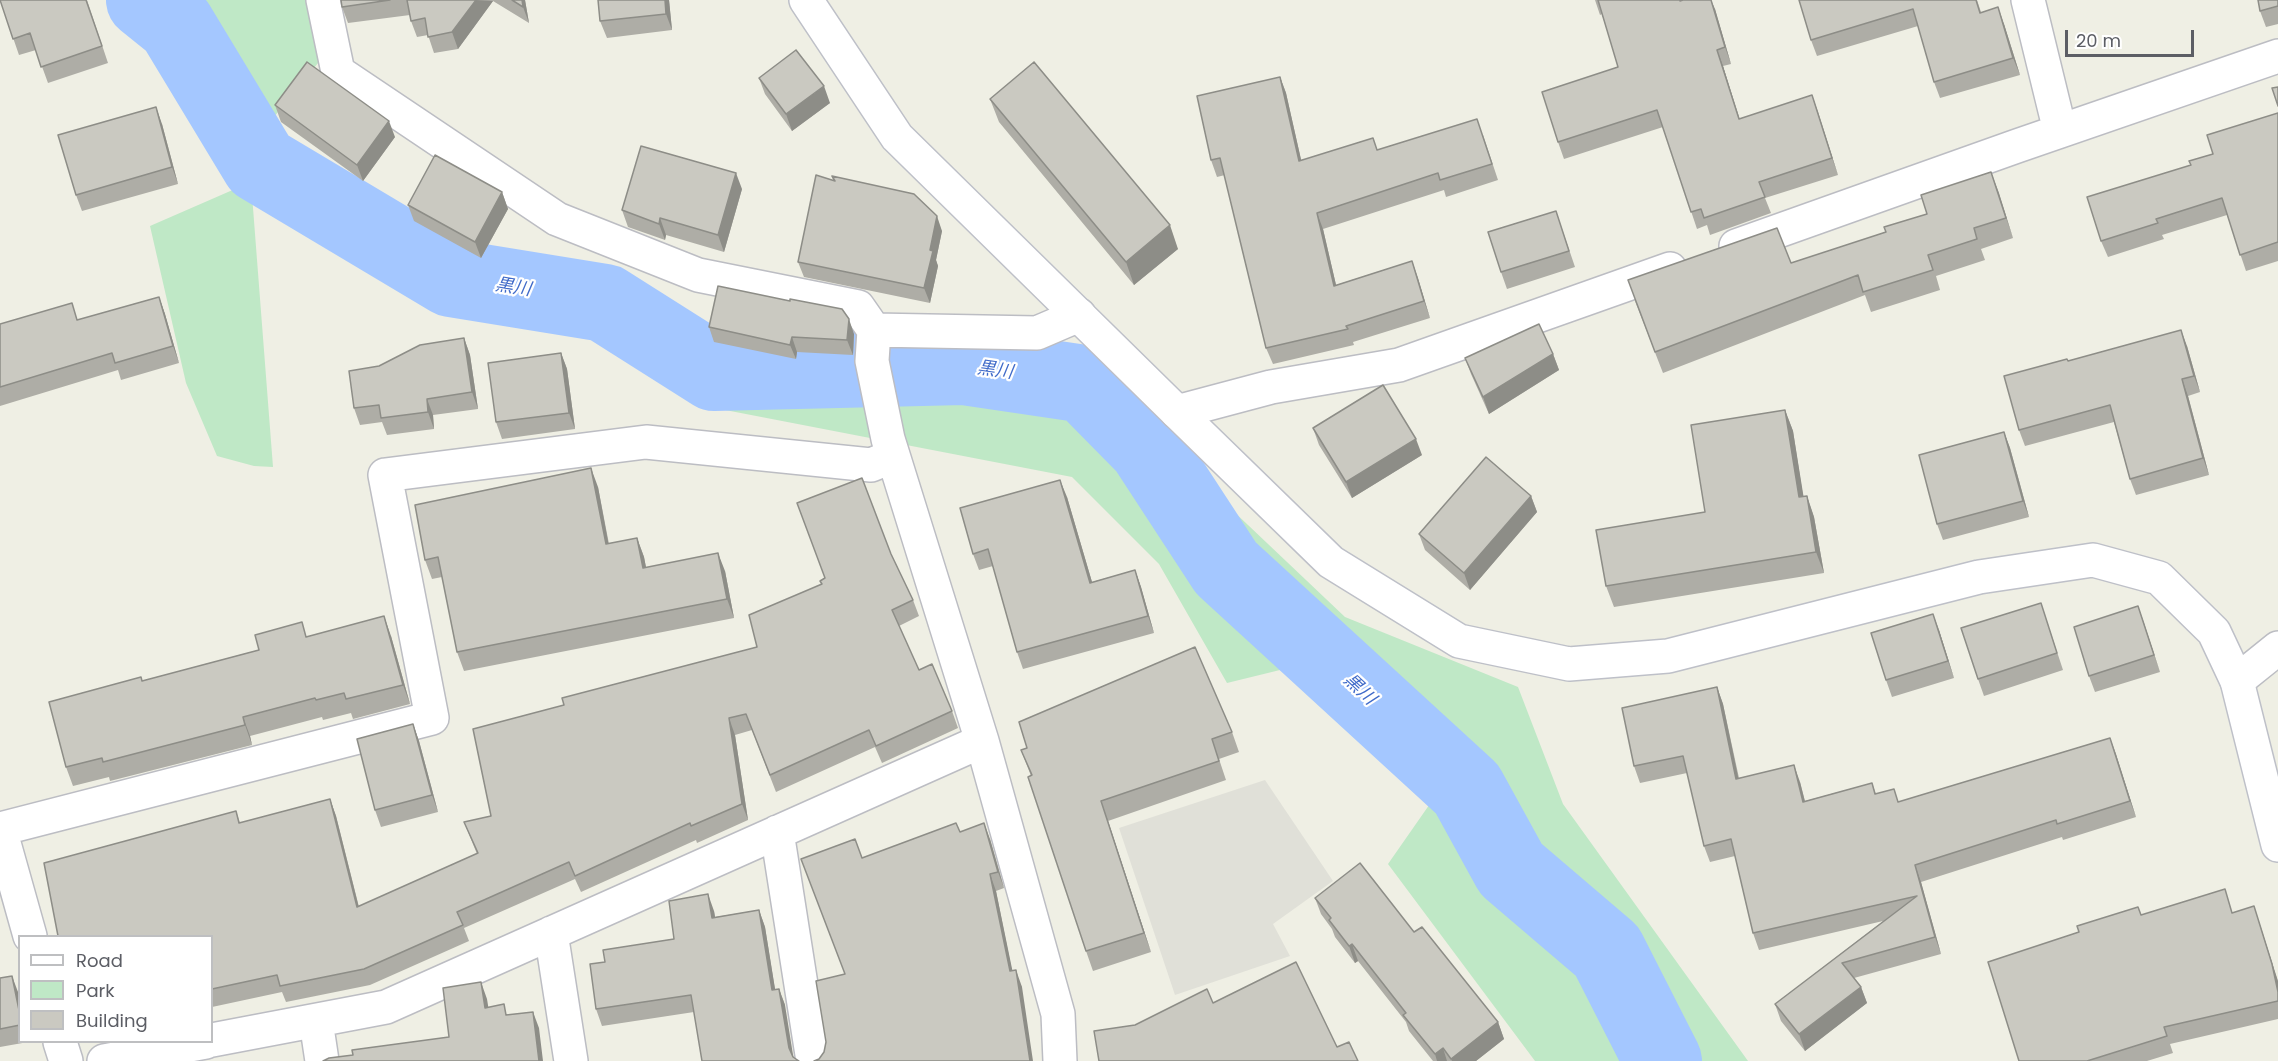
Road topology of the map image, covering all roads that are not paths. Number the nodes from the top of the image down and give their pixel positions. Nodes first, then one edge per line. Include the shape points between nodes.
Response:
1 (323, 0) edge
2 (806, 0) edge
3 (2028, 0) edge
4 (2278, 56) edge
5 (2060, 131) junction
6 (1078, 315) junction
7 (874, 330) junction
8 (1177, 412) junction
9 (891, 447) junction
10 (2278, 648) edge
11 (2237, 681) junction
12 (982, 741) junction
13 (0, 829) edge
14 (777, 832) junction
15 (2278, 845) edge
16 (551, 933) junction
17 (30, 935) edge
18 (316, 1020) junction
19 (213, 1041) edge
20 (61, 1043) edge
21 (196, 1043) edge
22 (66, 1061) edge
23 (104, 1061) edge
24 (322, 1061) edge
25 (571, 1061) edge
26 (813, 1061) edge
27 (1060, 1061) edge

1 - 7 street via 338,72 557,219 698,275 858,307
2 - 6 street via 897,137
3 - 5 street
4 - 5 street
5 - 8 street via 1399,365 1271,387
6 - 7 street via 1037,333
6 - 8 street
7 - 9 street via 872,361
8 - 11 street via 1331,562 1460,641 1569,664 1668,656 1979,577 2093,560 2159,578 2214,632
9 - 12 street
9 - 13 street via 872,465 646,442 385,475 432,718
10 - 11 street
11 - 15 street
12 - 14 street
12 - 27 street via 1058,1014
13 - 17 street
14 - 16 street
14 - 26 street
16 - 18 street via 386,1007
16 - 25 street
18 - 19 street
18 - 24 street
20 - 22 street
21 - 23 street

